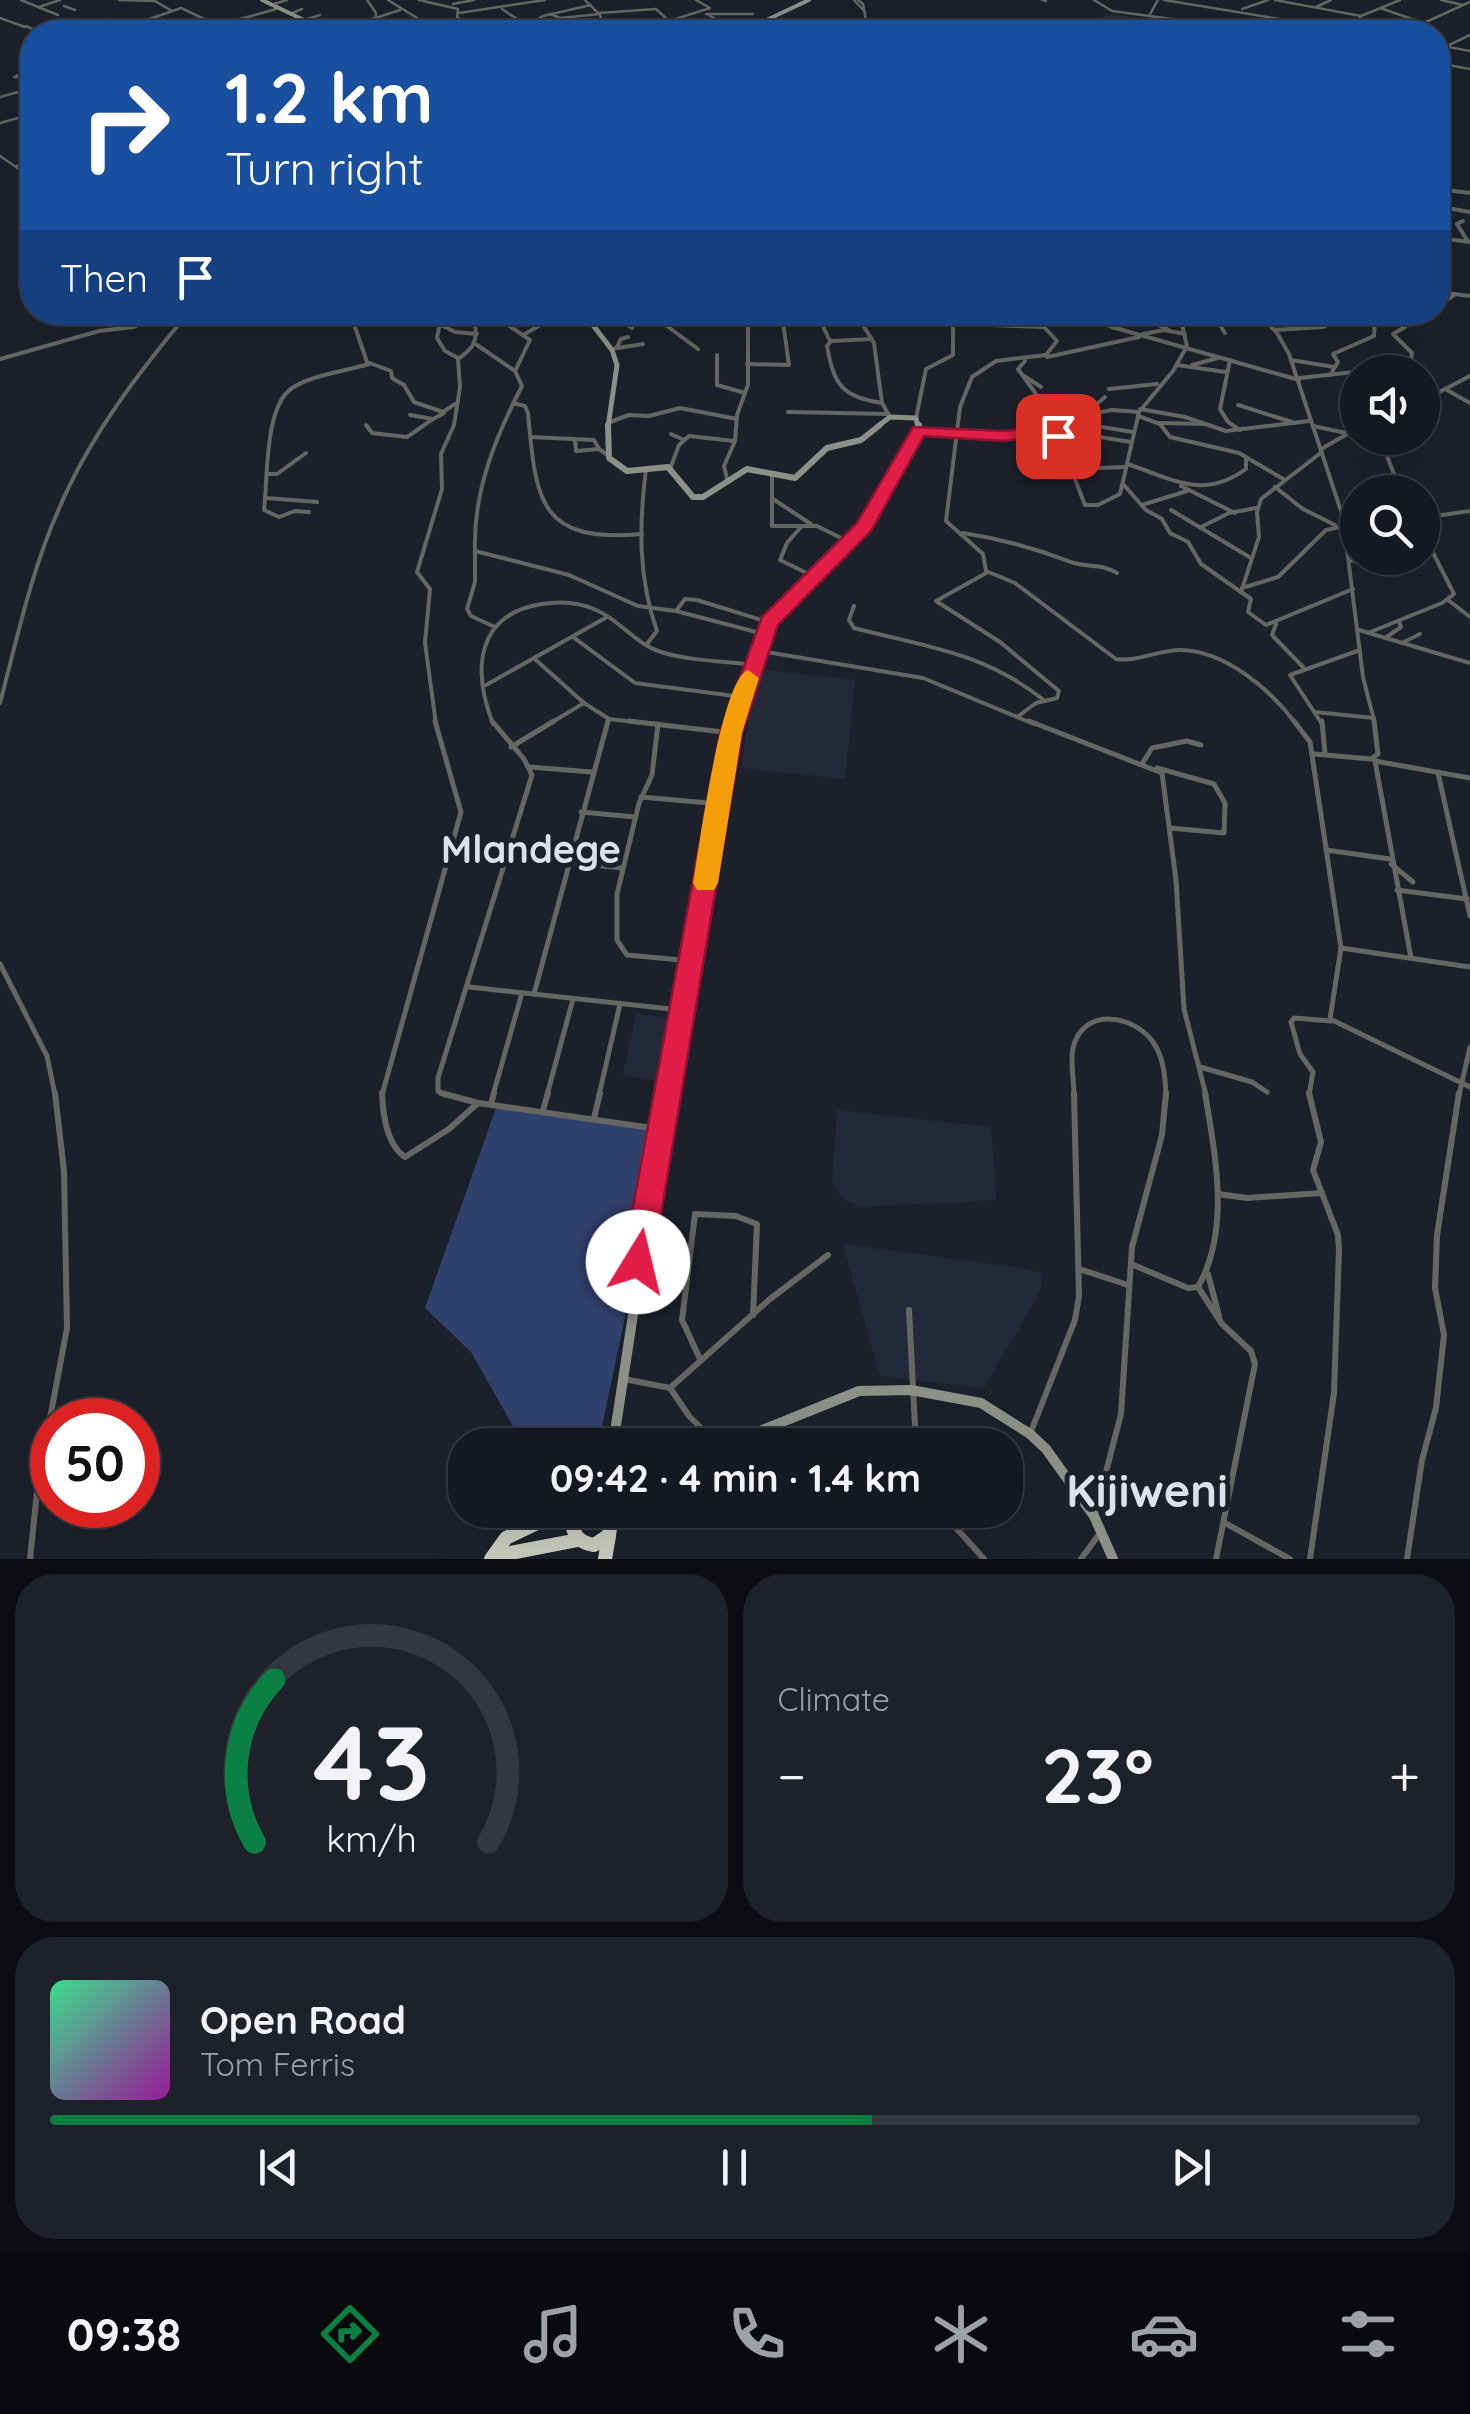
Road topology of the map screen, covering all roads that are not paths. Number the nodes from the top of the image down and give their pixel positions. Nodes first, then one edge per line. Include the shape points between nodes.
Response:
1 (21, 0) edge
2 (60, 0) edge
3 (120, 0) edge
4 (262, 0) edge
5 (287, 0) edge
6 (367, 0) edge
7 (388, 0) edge
8 (419, 0) edge
9 (474, 0) edge
10 (498, 0) edge
11 (544, 0) edge
12 (585, 0) edge
13 (696, 0) edge
14 (793, 0) edge
15 (809, 0) edge
16 (1094, 0) edge
17 (1161, 0) edge
18 (1180, 0) edge
19 (1268, 0) edge
20 (1275, 0) edge
21 (1332, 0) edge
22 (1400, 0) edge
23 (1446, 0) edge
24 (403, 1) edge
25 (160, 2) edge
26 (1470, 2) edge
27 (531, 3) junction
28 (1185, 3) junction
29 (600, 4) dead end
30 (799, 4) junction
31 (448, 5) junction
32 (592, 5) junction
33 (1464, 5) junction
34 (64, 6) dead end
35 (542, 6) dead end
36 (273, 7) junction
37 (1316, 7) junction
38 (38, 8) junction
39 (181, 8) junction
40 (302, 8) dead end
41 (501, 8) junction
42 (1380, 8) junction
43 (401, 9) junction
44 (491, 9) junction
45 (75, 10) dead end
46 (1239, 10) junction
47 (172, 11) junction
48 (459, 11) junction
49 (409, 12) junction
50 (705, 12) junction
51 (290, 14) junction
52 (357, 14) dead end
53 (550, 14) junction
54 (600, 14) junction
55 (753, 14) dead end
56 (320, 15) dead end
57 (58, 16) dead end
58 (1149, 16) junction
59 (1361, 16) junction
60 (0, 18) edge
61 (106, 18) dead end
62 (557, 18) joint
63 (102, 20) edge
64 (146, 20) edge
65 (202, 20) edge
66 (235, 20) edge
67 (297, 20) edge
68 (315, 20) edge
69 (359, 20) edge
70 (373, 20) joint
71 (416, 20) edge
72 (462, 20) edge
73 (516, 20) edge
74 (540, 20) edge
75 (602, 20) edge
76 (668, 20) edge
77 (686, 20) edge
78 (716, 20) edge
79 (764, 20) edge
80 (1179, 20) edge
81 (1291, 20) edge
82 (1356, 20) edge
83 (1415, 20) edge
84 (1431, 20) edge
85 (11, 24) junction
86 (20, 25) edge
87 (0, 26) edge
88 (0, 156) edge
89 (20, 166) edge
90 (17, 168) junction
91 (20, 168) edge
92 (20, 170) edge
93 (1462, 220) dead end
94 (1470, 242) edge
95 (1450, 294) edge
96 (1454, 295) junction
97 (1470, 296) edge
98 (1450, 300) edge
99 (138, 325) edge
100 (179, 325) edge
101 (357, 325) edge
102 (439, 325) edge
103 (441, 325) edge
104 (474, 325) edge
105 (509, 325) edge
106 (538, 325) edge
107 (590, 325) edge
108 (628, 325) edge
109 (661, 325) edge
110 (748, 325) edge
111 (783, 325) edge
112 (822, 325) edge
113 (863, 325) edge
114 (953, 325) edge
115 (992, 325) edge
116 (1111, 325) edge
117 (1158, 325) edge
118 (1182, 325) edge
119 (1220, 325) edge
120 (1269, 325) edge
121 (1329, 325) edge
122 (1375, 325) edge
123 (1404, 325) edge
124 (531, 328) junction
125 (544, 328) dead end
126 (632, 328) dead end
127 (1274, 330) junction
128 (1290, 330) junction
129 (1172, 332) junction
130 (1225, 333) dead end
131 (477, 334) junction
132 (1184, 334) junction
133 (525, 335) junction
134 (1140, 335) junction
135 (628, 337) dead end
136 (872, 339) junction
137 (830, 341) junction
138 (1056, 341) junction
139 (643, 344) dead end
140 (1284, 344) junction
141 (476, 345) junction
142 (1187, 346) junction
143 (614, 348) junction
144 (698, 349) dead end
145 (1074, 351) junction
146 (717, 355) dead end
147 (1042, 357) junction
148 (458, 358) junction
149 (1031, 358) junction
150 (0, 359) edge
151 (1227, 359) junction
152 (1007, 360) junction
153 (1291, 360) junction
154 (369, 364) junction
155 (747, 364) junction
156 (1177, 365) junction
157 (1019, 366) junction
158 (1189, 367) junction
159 (1334, 368) junction
160 (515, 372) junction
161 (1226, 372) junction
162 (1330, 375) junction
163 (1021, 376) junction
164 (1470, 376) edge
165 (1299, 379) junction
166 (1160, 384) junction
167 (1040, 386) dead end
168 (1109, 389) dead end
169 (1446, 389) junction
170 (1440, 392) edge
171 (745, 393) junction
172 (1105, 397) dead end
173 (513, 403) junction
174 (882, 403) junction
175 (1470, 403) edge
176 (1238, 406) dead end
177 (455, 407) junction
178 (788, 412) dead end
179 (1139, 413) junction
180 (410, 415) dead end
181 (889, 416) junction
182 (1084, 416) junction
183 (737, 418) junction
184 (916, 418) junction
185 (432, 420) junction
186 (1056, 421) junction
187 (455, 422) junction
188 (610, 422) junction
189 (1158, 423) junction
190 (1205, 424) junction
191 (1298, 424) junction
192 (1311, 424) junction
193 (366, 426) dead end
194 (1102, 426) dead end
195 (1056, 430) junction
196 (1240, 430) junction
197 (919, 431) junction
198 (1340, 431) edge
199 (1133, 432) junction
200 (958, 433) junction
201 (671, 434) dead end
202 (1013, 434) junction
203 (531, 437) junction
204 (1340, 439) edge
205 (575, 440) junction
206 (682, 440) junction
207 (735, 442) junction
208 (1131, 442) junction
209 (1036, 444) junction
210 (1063, 447) junction
211 (1322, 451) junction
212 (602, 452) junction
213 (306, 453) dead end
214 (1246, 458) junction
215 (1032, 465) dead end
216 (1126, 465) junction
217 (646, 468) junction
218 (670, 469) junction
219 (1073, 469) junction
220 (268, 474) junction
221 (772, 476) junction
222 (727, 479) junction
223 (1285, 480) junction
224 (1122, 484) junction
225 (1180, 484) junction
226 (1274, 486) junction
227 (1199, 487) junction
228 (1187, 492) junction
229 (266, 498) junction
230 (773, 499) junction
231 (316, 502) dead end
232 (1141, 506) junction
233 (1259, 506) junction
234 (1171, 510) dead end
235 (309, 512) dead end
236 (1470, 512) edge
237 (1236, 513) junction
238 (1440, 516) edge
239 (1340, 518) edge
240 (812, 524) junction
241 (1340, 524) edge
242 (803, 525) junction
243 (1340, 526) edge
244 (1200, 528) junction
245 (961, 533) junction
246 (642, 534) junction
247 (849, 542) junction
248 (475, 550) junction
249 (1251, 558) junction
250 (1440, 567) edge
251 (988, 572) junction
252 (1117, 573) dead end
253 (1351, 575) edge
254 (813, 576) junction
255 (1353, 589) junction
256 (1242, 590) junction
257 (1448, 600) junction
258 (854, 606) dead end
259 (648, 608) junction
260 (676, 611) junction
261 (608, 617) junction
262 (1470, 618) edge
263 (1399, 621) junction
264 (769, 622) junction
265 (1263, 624) junction
266 (1276, 624) junction
267 (494, 628) junction
268 (1359, 630) junction
269 (1368, 633) junction
270 (764, 634) junction
271 (1272, 634) junction
272 (1420, 634) dead end
273 (573, 637) junction
274 (1385, 638) junction
275 (1402, 643) junction
276 (646, 644) junction
277 (1360, 650) junction
278 (757, 651) junction
279 (536, 660) junction
280 (1470, 664) edge
281 (753, 665) junction
282 (1303, 667) junction
283 (486, 685) junction
284 (742, 696) junction
285 (1045, 701) junction
286 (584, 703) junction
287 (0, 704) edge
288 (1315, 712) junction
289 (1017, 717) junction
290 (610, 718) junction
291 (1374, 718) junction
292 (658, 724) junction
293 (731, 733) junction
294 (1200, 745) dead end
295 (511, 748) junction
296 (1313, 754) junction
297 (1325, 754) junction
298 (1371, 760) junction
299 (1142, 764) junction
300 (530, 767) junction
301 (1157, 768) junction
302 (591, 772) junction
303 (1438, 772) junction
304 (1470, 778) edge
305 (641, 797) junction
306 (720, 804) junction
307 (581, 812) junction
308 (635, 817) junction
309 (1170, 828) junction
310 (1326, 850) junction
311 (508, 857) junction
312 (568, 861) junction
313 (1390, 862) junction
314 (622, 868) junction
315 (1414, 882) dead end
316 (1396, 890) junction
317 (1467, 894) edge
318 (1470, 916) edge
319 (1342, 948) junction
320 (1410, 958) junction
321 (692, 961) junction
322 (0, 964) edge
323 (1470, 968) edge
324 (469, 987) junction
325 (522, 992) junction
326 (534, 994) junction
327 (573, 999) junction
328 (620, 1004) junction
329 (684, 1010) junction
330 (1332, 1021) junction
331 (1470, 1047) edge
332 (1469, 1059) edge
333 (1200, 1068) junction
334 (1466, 1085) edge
335 (1266, 1092) dead end
336 (478, 1104) junction
337 (491, 1104) junction
338 (543, 1110) junction
339 (594, 1118) junction
340 (659, 1129) junction
341 (1322, 1192) junction
342 (1218, 1194) junction
343 (828, 1255) dead end
344 (1131, 1264) junction
345 (1079, 1268) junction
346 (1206, 1271) junction
347 (1129, 1285) junction
348 (1198, 1287) junction
349 (910, 1310) dead end
350 (753, 1315) junction
351 (1219, 1320) junction
352 (700, 1359) junction
353 (620, 1378) junction
354 (670, 1388) junction
355 (911, 1390) junction
356 (615, 1428) edge
357 (702, 1428) edge
358 (766, 1428) edge
359 (914, 1428) edge
360 (1030, 1434) junction
361 (1094, 1516) junction
362 (1225, 1523) junction
363 (527, 1528) edge
364 (610, 1528) edge
365 (956, 1528) edge
366 (1101, 1532) junction
367 (609, 1535) junction
368 (585, 1548) edge
369 (492, 1558) edge
370 (30, 1559) edge
371 (605, 1559) edge
372 (984, 1559) edge
373 (1081, 1559) edge
374 (1113, 1559) edge
375 (1216, 1559) edge
376 (1290, 1559) edge
377 (1310, 1559) edge
378 (1407, 1559) edge

1 - 38 street
2 - 38 street
3 - 25 street
4 - 36 main road
5 - 36 street
6 - 70 street
7 - 24 street
7 - 43 street
8 - 31 street
9 - 31 street
10 - 44 street
11 - 27 street
12 - 32 street
13 - 50 street via 710,7
14 - 30 street
15 - 30 main road
16 - 58 street via 1108,10
17 - 28 street
17 - 58 street
18 - 28 street
19 - 46 street
20 - 37 street
21 - 37 street
22 - 42 street
23 - 33 street
24 - 49 street
25 - 39 street
25 - 47 street
26 - 33 street
27 - 35 street
27 - 41 street
28 - 46 street
29 - 32 street
30 - 79 main road
31 - 48 street
32 - 53 street
32 - 54 street
33 - 84 street
34 - 45 street
36 - 51 main road
36 - 66 street
37 - 59 street
38 - 57 street
39 - 47 street
39 - 65 street
40 - 51 street
41 - 44 street
41 - 73 street
42 - 59 street
42 - 83 street
43 - 49 street
43 - 70 street
44 - 48 street
46 - 81 street
47 - 64 street
48 - 72 street
49 - 71 street
50 - 55 street
50 - 77 street
50 - 78 street
51 - 67 main road
52 - 69 street
53 - 62 street
53 - 74 street
54 - 62 street
54 - 75 street
54 - 76 street via 654,9
56 - 68 street
58 - 80 street
59 - 82 street
60 - 85 street
61 - 63 street
85 - 86 street
85 - 87 street
88 - 90 street
89 - 90 street
90 - 91 street
90 - 92 street
93 - 94 street via 1457,224
95 - 96 street
96 - 97 street
96 - 98 street
99 - 150 street
100 - 287 street via 80,468 46,540
101 - 154 street
102 - 148 street via 440,344
103 - 131 street
104 - 131 street
105 - 133 street
106 - 124 street
107 - 143 main road
108 - 126 street
109 - 144 street
110 - 155 street
111 - 155 street via 790,365
112 - 137 street
113 - 136 street
114 - 184 street via 954,354 926,370
115 - 138 street via 1044,328
116 - 134 street
117 - 129 street
118 - 132 street
119 - 130 street
120 - 127 street
121 - 128 street
122 - 159 street via 1374,336 1333,354
123 - 162 street via 1392,334 1412,352 1411,360
124 - 125 street
124 - 133 street
127 - 128 street
127 - 140 street
128 - 140 street
129 - 132 street
129 - 134 street
131 - 141 street
132 - 142 street
133 - 160 street via 529,342
134 - 142 street
134 - 145 street
135 - 143 street
136 - 137 street
136 - 174 street
137 - 174 street via 832,375 847,394
138 - 145 street
138 - 147 street
139 - 143 street
140 - 153 street
141 - 148 street
141 - 160 street
142 - 151 street
142 - 156 street
143 - 188 main road via 618,386
145 - 147 street
146 - 171 street via 717,385
147 - 149 street
148 - 177 street
149 - 152 street
149 - 157 street
151 - 158 street
151 - 161 street
151 - 165 street
152 - 157 street
152 - 200 street via 974,374 961,400
153 - 159 street
153 - 165 street
154 - 177 street via 391,371 415,403 442,412
154 - 220 street via 309,379 286,393 269,434
155 - 171 street
156 - 158 street
156 - 166 street
157 - 163 street
158 - 161 street
159 - 162 street
160 - 173 street via 523,383
161 - 196 street via 1220,411
162 - 165 street
163 - 167 street
163 - 186 street via 1036,402 1056,407
164 - 169 street
165 - 192 street
166 - 168 street
166 - 179 street
169 - 170 street
169 - 175 street
171 - 183 street
172 - 182 street
173 - 203 street via 529,409
173 - 248 street via 486,467
174 - 181 street
176 - 191 street
177 - 185 street
177 - 187 street
178 - 181 street
179 - 182 street
179 - 189 street
179 - 190 street
179 - 199 street
180 - 185 street
181 - 184 main road
181 - 221 main road via 860,440 821,451 795,478
182 - 186 street
183 - 188 street via 687,408
183 - 207 street
184 - 197 main road
185 - 187 street
185 - 193 street via 407,437 372,433
186 - 195 street
187 - 336 street via 440,454 442,489 417,572 429,586 427,676 461,812 386,1064 380,1105 393,1145 405,1157
188 - 212 main road
189 - 190 street
189 - 214 street via 1170,438
190 - 196 street
191 - 192 street
191 - 196 street
192 - 198 street
192 - 211 street
194 - 199 street
195 - 202 street
195 - 208 street
195 - 210 street
197 - 200 street
197 - 247 main road via 875,512
199 - 208 street
200 - 202 street
200 - 245 street via 946,520
201 - 206 street
202 - 209 street
203 - 205 street
203 - 246 street via 544,503 556,520 577,531
204 - 211 street
205 - 212 street via 596,441
205 - 212 street via 576,451
206 - 207 street via 700,434
206 - 218 street
207 - 222 street via 724,466
208 - 216 street
209 - 210 street
209 - 215 street
210 - 219 street
211 - 223 street
211 - 239 street
212 - 217 main road via 624,470
213 - 220 street
214 - 223 street
214 - 227 street via 1246,469 1231,483
216 - 219 street
216 - 224 street
216 - 225 street
217 - 218 main road
217 - 246 street
218 - 222 main road via 693,497
219 - 224 street via 1086,506 1116,498
220 - 229 street
221 - 222 main road via 747,469
221 - 230 street
223 - 226 street
224 - 232 street
225 - 227 street
225 - 228 street
226 - 233 street
226 - 241 street via 1303,509
227 - 228 street
228 - 232 street
228 - 237 street
229 - 231 street
229 - 235 street via 264,510 271,516
230 - 240 street
230 - 242 street via 770,525
232 - 256 street via 1188,542 1200,564
233 - 237 street
233 - 249 street
234 - 244 street
236 - 238 street
237 - 244 street
240 - 242 street
240 - 247 street
242 - 254 street via 780,560
243 - 256 street via 1307,545 1278,577
244 - 249 street
245 - 251 street via 983,554
245 - 252 street via 1012,540
246 - 259 street
247 - 254 main road
248 - 259 street via 569,575
248 - 267 street via 467,609
249 - 256 street
250 - 257 street via 1454,592
251 - 285 street via 937,602 1052,683 1059,696
251 - 296 street via 1015,583 1119,660 1189,650 1231,666 1277,698
253 - 255 street
254 - 264 main road
255 - 266 street
255 - 268 street
256 - 265 street via 1252,602 1248,612
257 - 262 street
257 - 263 street
258 - 285 street via 854,628 956,650 1017,678
259 - 260 street
259 - 276 street via 657,631
260 - 264 street via 685,600 698,600
260 - 270 street
261 - 267 street via 576,604 543,604
261 - 273 street
261 - 276 street
263 - 269 street
263 - 274 street
264 - 270 main road
265 - 266 street
265 - 271 street
266 - 271 street
267 - 283 street via 483,648
268 - 269 street
268 - 277 street
269 - 274 street
270 - 278 main road
271 - 282 street
272 - 275 street
273 - 279 street
273 - 284 street via 635,683
274 - 275 street
275 - 280 street
276 - 281 street via 659,652
277 - 282 street
277 - 291 street
278 - 281 main road
278 - 289 street via 924,678
279 - 283 street
279 - 286 street
281 - 284 main road
282 - 288 street via 1290,678
283 - 295 street via 490,718
284 - 293 main road
285 - 289 street
286 - 290 street
286 - 295 street
288 - 291 street
288 - 297 street via 1325,731
289 - 299 street
290 - 292 street
290 - 302 street
291 - 298 street via 1379,748
292 - 293 street
292 - 305 street via 652,775
293 - 306 main road
294 - 299 street via 1152,748
295 - 300 street
296 - 297 street
296 - 310 street
297 - 298 street
298 - 303 street
298 - 313 street
299 - 301 street
300 - 302 street
300 - 311 street
301 - 309 street
301 - 309 street via 1214,785 1222,794 1224,833
302 - 307 street
303 - 304 street
303 - 317 street
305 - 306 street
305 - 308 street
306 - 321 main road
307 - 308 street
307 - 312 street
308 - 314 street
309 - 333 street via 1184,1009
310 - 313 street
310 - 319 street
311 - 312 street
311 - 324 street
312 - 314 street
312 - 326 street
313 - 315 street
313 - 316 street
314 - 321 street via 620,950
316 - 317 street
316 - 320 street
317 - 318 street
319 - 320 street
319 - 330 street
320 - 323 street
321 - 329 main road
322 - 370 street via 48,1056 64,1171 67,1328
324 - 325 street
324 - 336 street via 437,1087 441,1095
325 - 326 street
325 - 337 street
326 - 327 street
327 - 328 street
327 - 338 street
328 - 329 street
328 - 339 street
329 - 340 main road
330 - 334 street
330 - 341 street via 1291,1022 1313,1072 1308,1098 1322,1142 1314,1170
331 - 332 street
332 - 334 street
333 - 335 street
333 - 342 street
334 - 378 street via 1451,1129 1437,1235 1435,1288 1444,1335
336 - 337 street
337 - 338 street
338 - 339 street
339 - 340 street
340 - 353 main road
341 - 342 street
341 - 377 street via 1339,1250 1334,1393
342 - 346 street
343 - 350 street
344 - 345 street via 1144,1192 1164,1139 1165,1070 1147,1033 1106,1017 1079,1031 1072,1046
344 - 347 street
344 - 348 street
345 - 347 street
345 - 360 street via 1075,1320
346 - 348 street
346 - 351 street
347 - 361 street via 1122,1410
348 - 351 street
349 - 355 street
350 - 352 street
350 - 352 street via 757,1224 695,1214 682,1320
351 - 362 street via 1248,1347 1255,1364
352 - 354 street
353 - 354 street
353 - 356 main road
354 - 357 street
355 - 358 main road via 860,1392
355 - 359 street
355 - 360 main road via 981,1403
360 - 361 main road
361 - 366 main road
362 - 375 street
362 - 376 street
363 - 369 highway via 506,1538
364 - 367 highway
365 - 372 street
366 - 373 street
366 - 374 main road
367 - 368 highway
367 - 371 highway
368 - 369 highway

